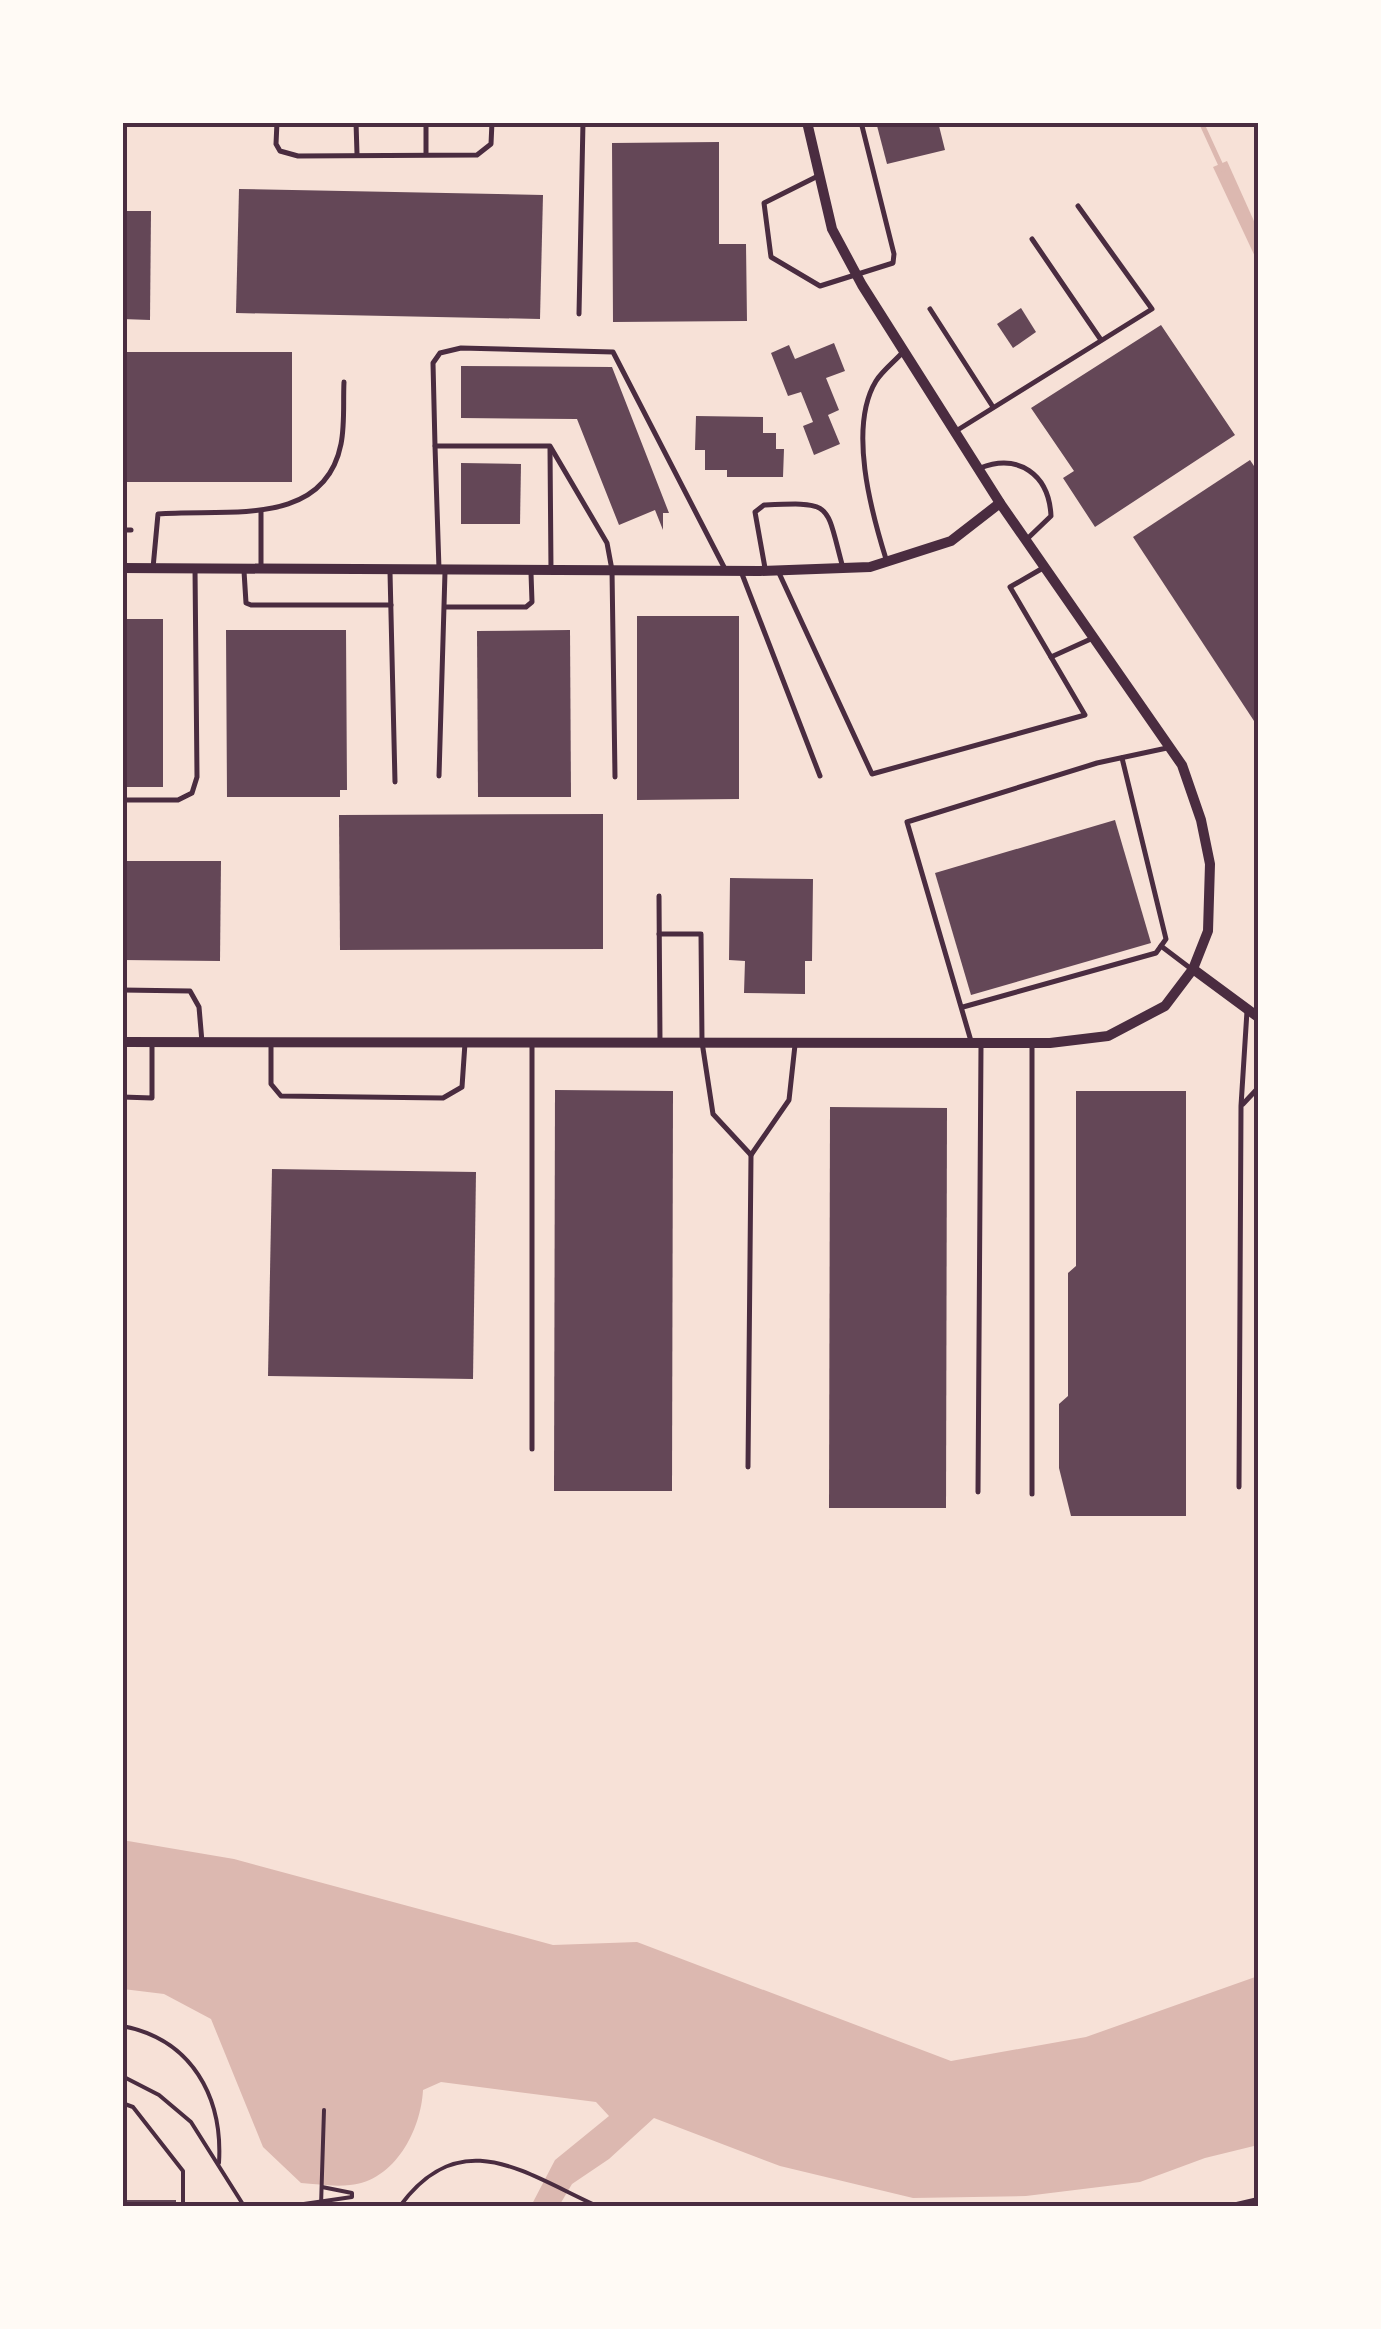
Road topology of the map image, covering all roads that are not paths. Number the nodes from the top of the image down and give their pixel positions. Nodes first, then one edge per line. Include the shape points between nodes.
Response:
1 (277, 122) edge
2 (356, 122) edge
3 (426, 122) edge
4 (492, 122) edge
5 (583, 122) edge
6 (807, 122) edge
7 (860, 122) edge
8 (426, 155) junction
9 (357, 156) junction
10 (816, 177) junction
11 (1078, 206) dead end
12 (1032, 239) dead end
13 (857, 276) junction
14 (930, 309) dead end
15 (579, 314) dead end
16 (1101, 341) junction
17 (904, 352) junction
18 (344, 382) dead end
19 (994, 408) junction
20 (956, 431) junction
21 (435, 446) junction
22 (550, 446) junction
23 (980, 468) junction
24 (1000, 503) junction
25 (262, 512) junction
26 (122, 530) edge
27 (131, 530) dead end
28 (1026, 540) junction
29 (887, 562) junction
30 (1044, 567) junction
31 (122, 568) edge
32 (152, 568) junction
33 (196, 568) junction
34 (244, 568) junction
35 (261, 568) junction
36 (843, 568) junction
37 (390, 569) junction
38 (442, 569) junction
39 (531, 570) junction
40 (551, 570) junction
41 (612, 570) junction
42 (726, 571) junction
43 (741, 571) junction
44 (772, 571) junction
45 (391, 605) junction
46 (444, 608) junction
47 (1094, 638) junction
48 (1051, 657) junction
49 (1170, 748) junction
50 (1122, 758) junction
51 (439, 776) dead end
52 (820, 776) dead end
53 (615, 777) dead end
54 (395, 782) dead end
55 (122, 800) edge
56 (660, 896) dead end
57 (660, 934) junction
58 (1162, 946) junction
59 (1193, 969) junction
60 (122, 990) edge
61 (963, 1007) junction
62 (1247, 1010) junction
63 (1258, 1017) edge
64 (122, 1042) edge
65 (152, 1042) junction
66 (202, 1042) junction
67 (271, 1042) junction
68 (465, 1042) junction
69 (532, 1042) junction
70 (660, 1042) junction
71 (702, 1042) junction
72 (796, 1042) junction
73 (976, 1043) junction
74 (1032, 1043) junction
75 (1258, 1088) edge
76 (122, 1097) edge
77 (1241, 1106) junction
78 (752, 1155) junction
79 (532, 1449) dead end
80 (748, 1467) dead end
81 (1239, 1488) dead end
82 (978, 1492) dead end
83 (1032, 1494) dead end

1 - 9 lane via 280,151
2 - 9 lane
3 - 8 lane
4 - 8 lane via 485,152
5 - 15 lane
6 - 10 street
7 - 13 lane via 895,259
8 - 9 lane
10 - 13 street
10 - 13 lane via 764,203 771,257 820,286
11 - 16 lane via 1152,309
12 - 16 lane
13 - 17 street
14 - 19 lane
16 - 19 lane
17 - 20 street
17 - 29 lane via 876,381 866,414 863,454
18 - 25 lane via 342,443 332,471 312,494
19 - 20 lane
20 - 23 street
21 - 22 lane
21 - 38 lane
21 - 42 lane via 433,364 440,353 613,352
22 - 40 lane
22 - 41 lane via 607,543
23 - 24 street
23 - 28 lane via 1001,460 1028,468 1051,516
24 - 28 street
24 - 29 street via 950,541
25 - 32 lane via 158,514
25 - 35 lane
26 - 27 lane
28 - 30 street
29 - 36 street
30 - 47 street
30 - 48 lane via 1010,587
31 - 32 street
32 - 33 street
33 - 34 street
33 - 55 lane via 198,777 192,793 178,800
34 - 35 street
34 - 45 lane via 251,605
35 - 37 street
36 - 44 street
36 - 44 lane via 824,507 764,504 755,520
37 - 38 street
37 - 45 lane
38 - 39 street
38 - 46 lane
39 - 40 street
39 - 46 lane via 532,602 526,608
40 - 41 street
41 - 42 street
41 - 53 lane
42 - 43 street
43 - 44 street
43 - 52 lane
44 - 48 lane via 872,774 1085,715
45 - 54 lane
46 - 51 lane
47 - 48 lane
47 - 49 street
49 - 50 lane
49 - 59 street via 1188,783 1210,864 1208,931
50 - 58 lane via 1166,940
50 - 61 lane via 907,822
56 - 57 lane
57 - 70 lane
57 - 71 lane via 700,934
58 - 59 lane
58 - 61 lane
59 - 62 street
59 - 74 street via 1164,1006 1108,1036
60 - 66 lane via 190,991 200,1007
61 - 73 lane
62 - 63 street
62 - 77 lane
64 - 65 street
65 - 66 street
65 - 76 lane via 152,1098
66 - 67 street
67 - 68 street
67 - 68 lane via 271,1084 281,1096 426,1098 444,1098 462,1087
68 - 69 street
69 - 70 street
69 - 79 lane
70 - 71 street
71 - 72 street
71 - 78 lane via 713,1114
72 - 73 street
72 - 78 lane via 790,1100
73 - 74 street
73 - 82 lane
74 - 83 lane
75 - 77 lane
77 - 81 lane
78 - 80 lane

